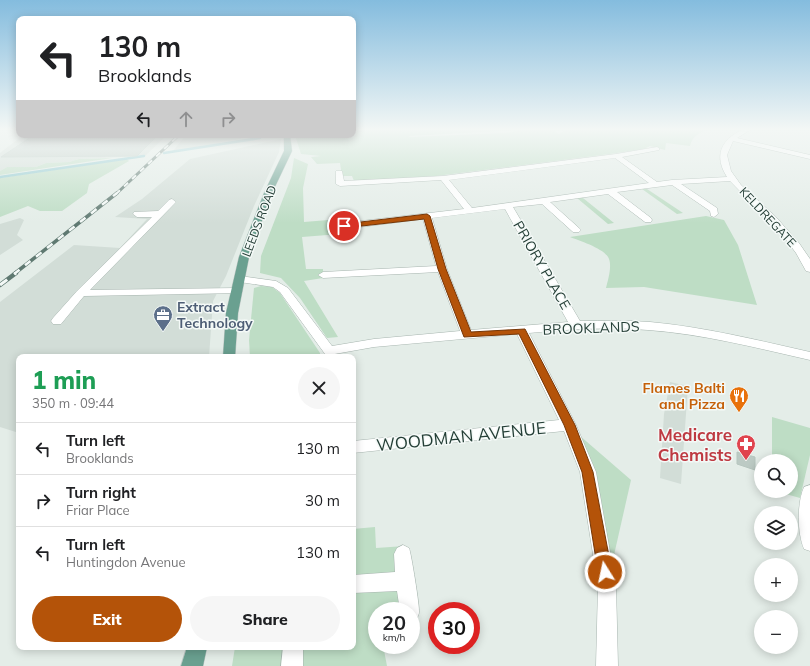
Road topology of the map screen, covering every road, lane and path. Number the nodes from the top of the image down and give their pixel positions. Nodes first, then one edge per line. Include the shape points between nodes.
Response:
1 (283, 161) edge
2 (576, 161) edge
3 (623, 161) edge
4 (725, 161) edge
5 (339, 173) dead end
6 (443, 178) junction
7 (732, 179) junction
8 (672, 182) junction
9 (655, 184) junction
10 (610, 191) junction
11 (543, 200) junction
12 (172, 202) dead end
13 (507, 205) junction
14 (469, 210) junction
15 (137, 214) dead end
16 (160, 214) junction
17 (714, 214) dead end
18 (427, 216) junction
19 (648, 220) dead end
20 (344, 226) dead end
21 (576, 230) dead end
22 (797, 246) junction
23 (810, 248) edge
24 (442, 269) junction
25 (810, 269) edge
26 (323, 275) dead end
27 (240, 279) junction
28 (237, 291) junction
29 (81, 293) junction
30 (57, 321) dead end
31 (576, 326) junction
32 (522, 331) junction
33 (467, 335) junction
34 (229, 354) edge
35 (329, 354) edge
36 (810, 356) edge
37 (569, 425) junction
38 (356, 447) edge
39 (810, 492) edge
40 (810, 543) edge
41 (403, 554) dead end
42 (405, 581) junction
43 (356, 584) edge
44 (408, 602) edge
45 (196, 650) edge
46 (293, 650) edge
47 (192, 666) edge
48 (292, 666) edge
49 (607, 666) edge

1 - 27 main road, LEEDS ROAD via 244,256
2 - 6 street
3 - 9 street
4 - 7 street, KELDREGATE
5 - 6 street via 340,188
6 - 14 street
7 - 8 street
7 - 22 street, KELDREGATE
8 - 9 street
8 - 17 street via 714,210
9 - 10 street
10 - 11 street
10 - 19 street
11 - 13 street
11 - 21 street
12 - 16 street
13 - 14 street
13 - 31 street, PRIORY PLACE
14 - 18 street
15 - 16 street
16 - 29 street
18 - 20 street
18 - 24 street
22 - 23 street
22 - 25 street, KELDREGATE
24 - 26 street via 344,270
24 - 33 street
27 - 28 main road, LEEDS ROAD
27 - 35 street via 276,284 284,290
28 - 29 street
28 - 34 main road, LEEDS ROAD via 232,313
29 - 30 street
31 - 32 street, BROOKLANDS
31 - 36 street, BROOKLANDS via 649,326 747,341
32 - 33 street, BROOKLANDS
32 - 37 street
33 - 35 street, BROOKLANDS via 374,343
37 - 38 street, WOODMAN AVENUE
37 - 49 street via 588,472 607,586
39 - 40 street via 807,505
41 - 42 street
42 - 43 street
42 - 44 street
45 - 47 main road
46 - 48 street

